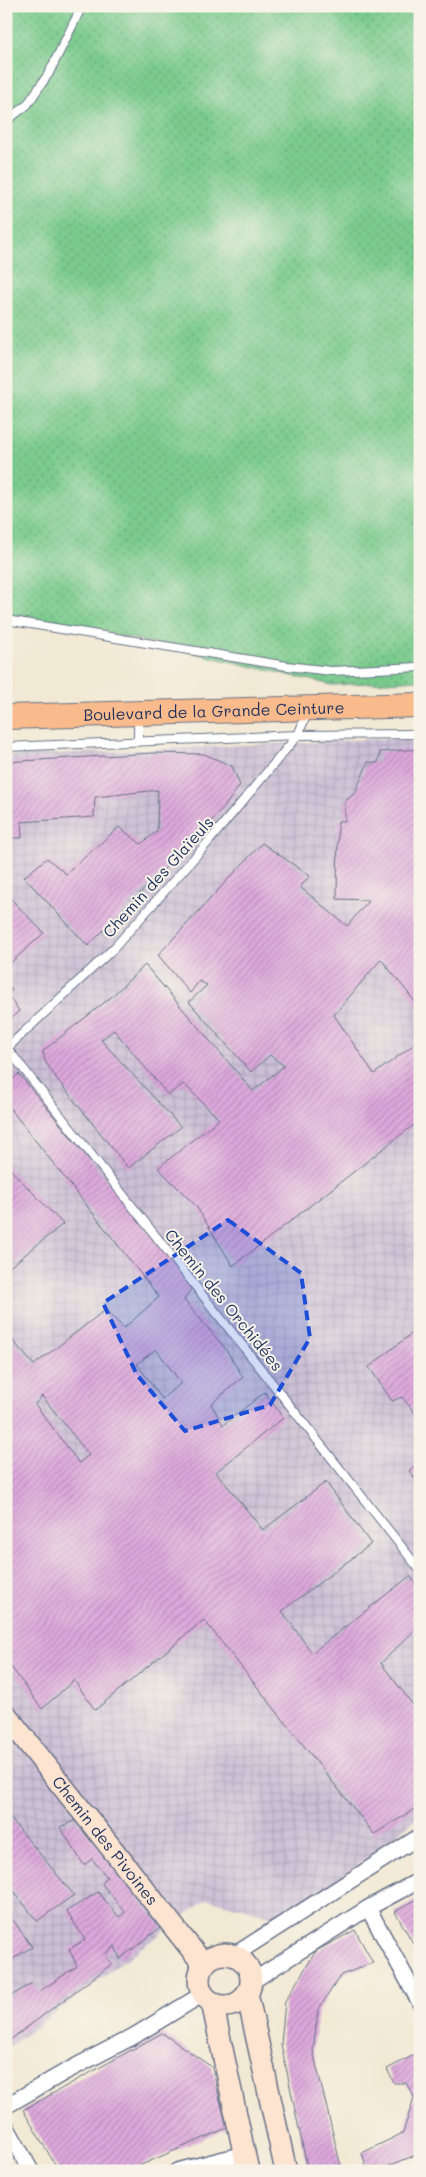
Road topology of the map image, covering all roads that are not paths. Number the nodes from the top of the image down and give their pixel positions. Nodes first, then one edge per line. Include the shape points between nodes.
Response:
1 (82, 6) edge
2 (6, 121) edge
3 (6, 620) edge
4 (420, 667) edge
5 (420, 705) edge
6 (310, 707) junction
7 (138, 713) junction
8 (6, 717) edge
9 (420, 734) edge
10 (298, 735) junction
11 (138, 742) junction
12 (6, 747) edge
13 (6, 1049) edge
14 (420, 1570) edge
15 (6, 1715) edge
16 (420, 1836) edge
17 (420, 1880) edge
18 (368, 1908) junction
19 (234, 1955) junction
20 (204, 1965) junction
21 (249, 1987) junction
22 (207, 1998) junction
23 (420, 2003) edge
24 (6, 2106) edge
25 (6, 2126) edge
26 (246, 2163) edge
27 (31, 2171) edge
28 (177, 2171) edge
29 (286, 2171) edge

1 - 2 lane via 49,73 27,105
3 - 4 lane via 331,671
5 - 6 main road, Boulevard de la Grande Ceinture
6 - 7 main road, Boulevard de la Grande Ceinture
6 - 10 lane, Chemin des Glaïeuls
7 - 8 main road, Boulevard de la Grande Ceinture
7 - 11 lane
9 - 10 lane
10 - 11 lane
10 - 13 lane, Chemin des Glaïeuls via 114,948
11 - 12 lane
13 - 14 lane, Chemin des Orchidées
15 - 20 street, Chemin des Pivoines
16 - 19 street
17 - 18 street
18 - 21 street
18 - 23 street
19 - 20 street via 217,1955
19 - 21 street via 247,1965
20 - 22 street via 199,1979
21 - 22 street via 236,2004 228,2006
21 - 29 street
22 - 24 street
22 - 26 street
25 - 27 street
26 - 28 street

